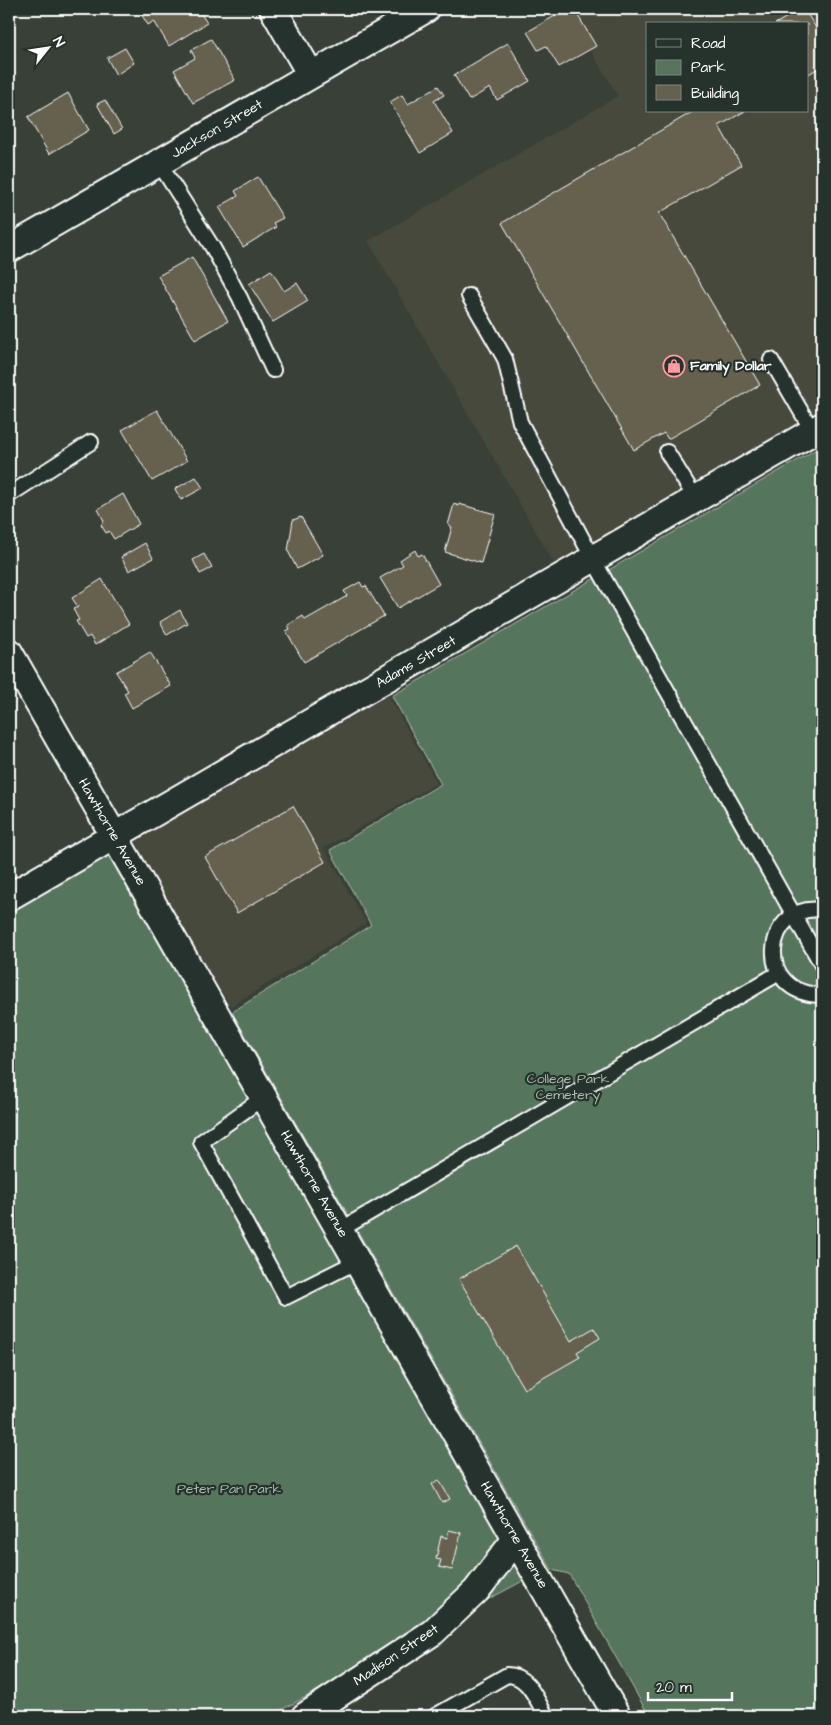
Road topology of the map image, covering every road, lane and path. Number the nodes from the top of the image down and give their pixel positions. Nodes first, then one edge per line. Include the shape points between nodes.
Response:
1 (273, 9) edge
2 (426, 9) edge
3 (311, 75) junction
4 (159, 163) junction
5 (9, 249) edge
6 (469, 296) dead end
7 (771, 360) dead end
8 (273, 370) dead end
9 (817, 429) edge
10 (91, 442) dead end
11 (667, 452) dead end
12 (9, 495) edge
13 (696, 499) junction
14 (593, 559) junction
15 (9, 652) edge
16 (115, 836) junction
17 (9, 897) edge
18 (822, 910) edge
19 (794, 915) junction
20 (822, 965) edge
21 (779, 973) junction
22 (822, 995) edge
23 (264, 1097) junction
24 (340, 1230) junction
25 (358, 1261) junction
26 (516, 1539) junction
27 (305, 1716) edge
28 (435, 1716) edge
29 (546, 1716) edge
30 (617, 1716) edge

1 - 3 street
2 - 3 street, Jackson Street
3 - 4 street, Jackson Street
4 - 5 street, Jackson Street
4 - 8 lane via 213,248
6 - 14 lane via 505,359 520,422
7 - 9 lane
9 - 13 street, Adams Street
10 - 12 lane
11 - 13 lane
13 - 14 street, Adams Street
14 - 16 street, Adams Street
14 - 19 lane
15 - 16 street, Hawthorne Avenue
16 - 17 street, Adams Street
16 - 23 street, Hawthorne Avenue
18 - 19 lane via 806,910
19 - 20 lane
19 - 21 lane via 777,935 774,961
21 - 22 lane via 798,991
21 - 24 lane
23 - 24 street, Hawthorne Avenue
23 - 25 lane via 201,1142 286,1297
24 - 25 street, Hawthorne Avenue
25 - 26 street, Hawthorne Avenue
26 - 27 street, Madison Street via 476,1591 433,1632
26 - 30 street, Hawthorne Avenue
28 - 29 lane via 507,1675 516,1675 524,1680

